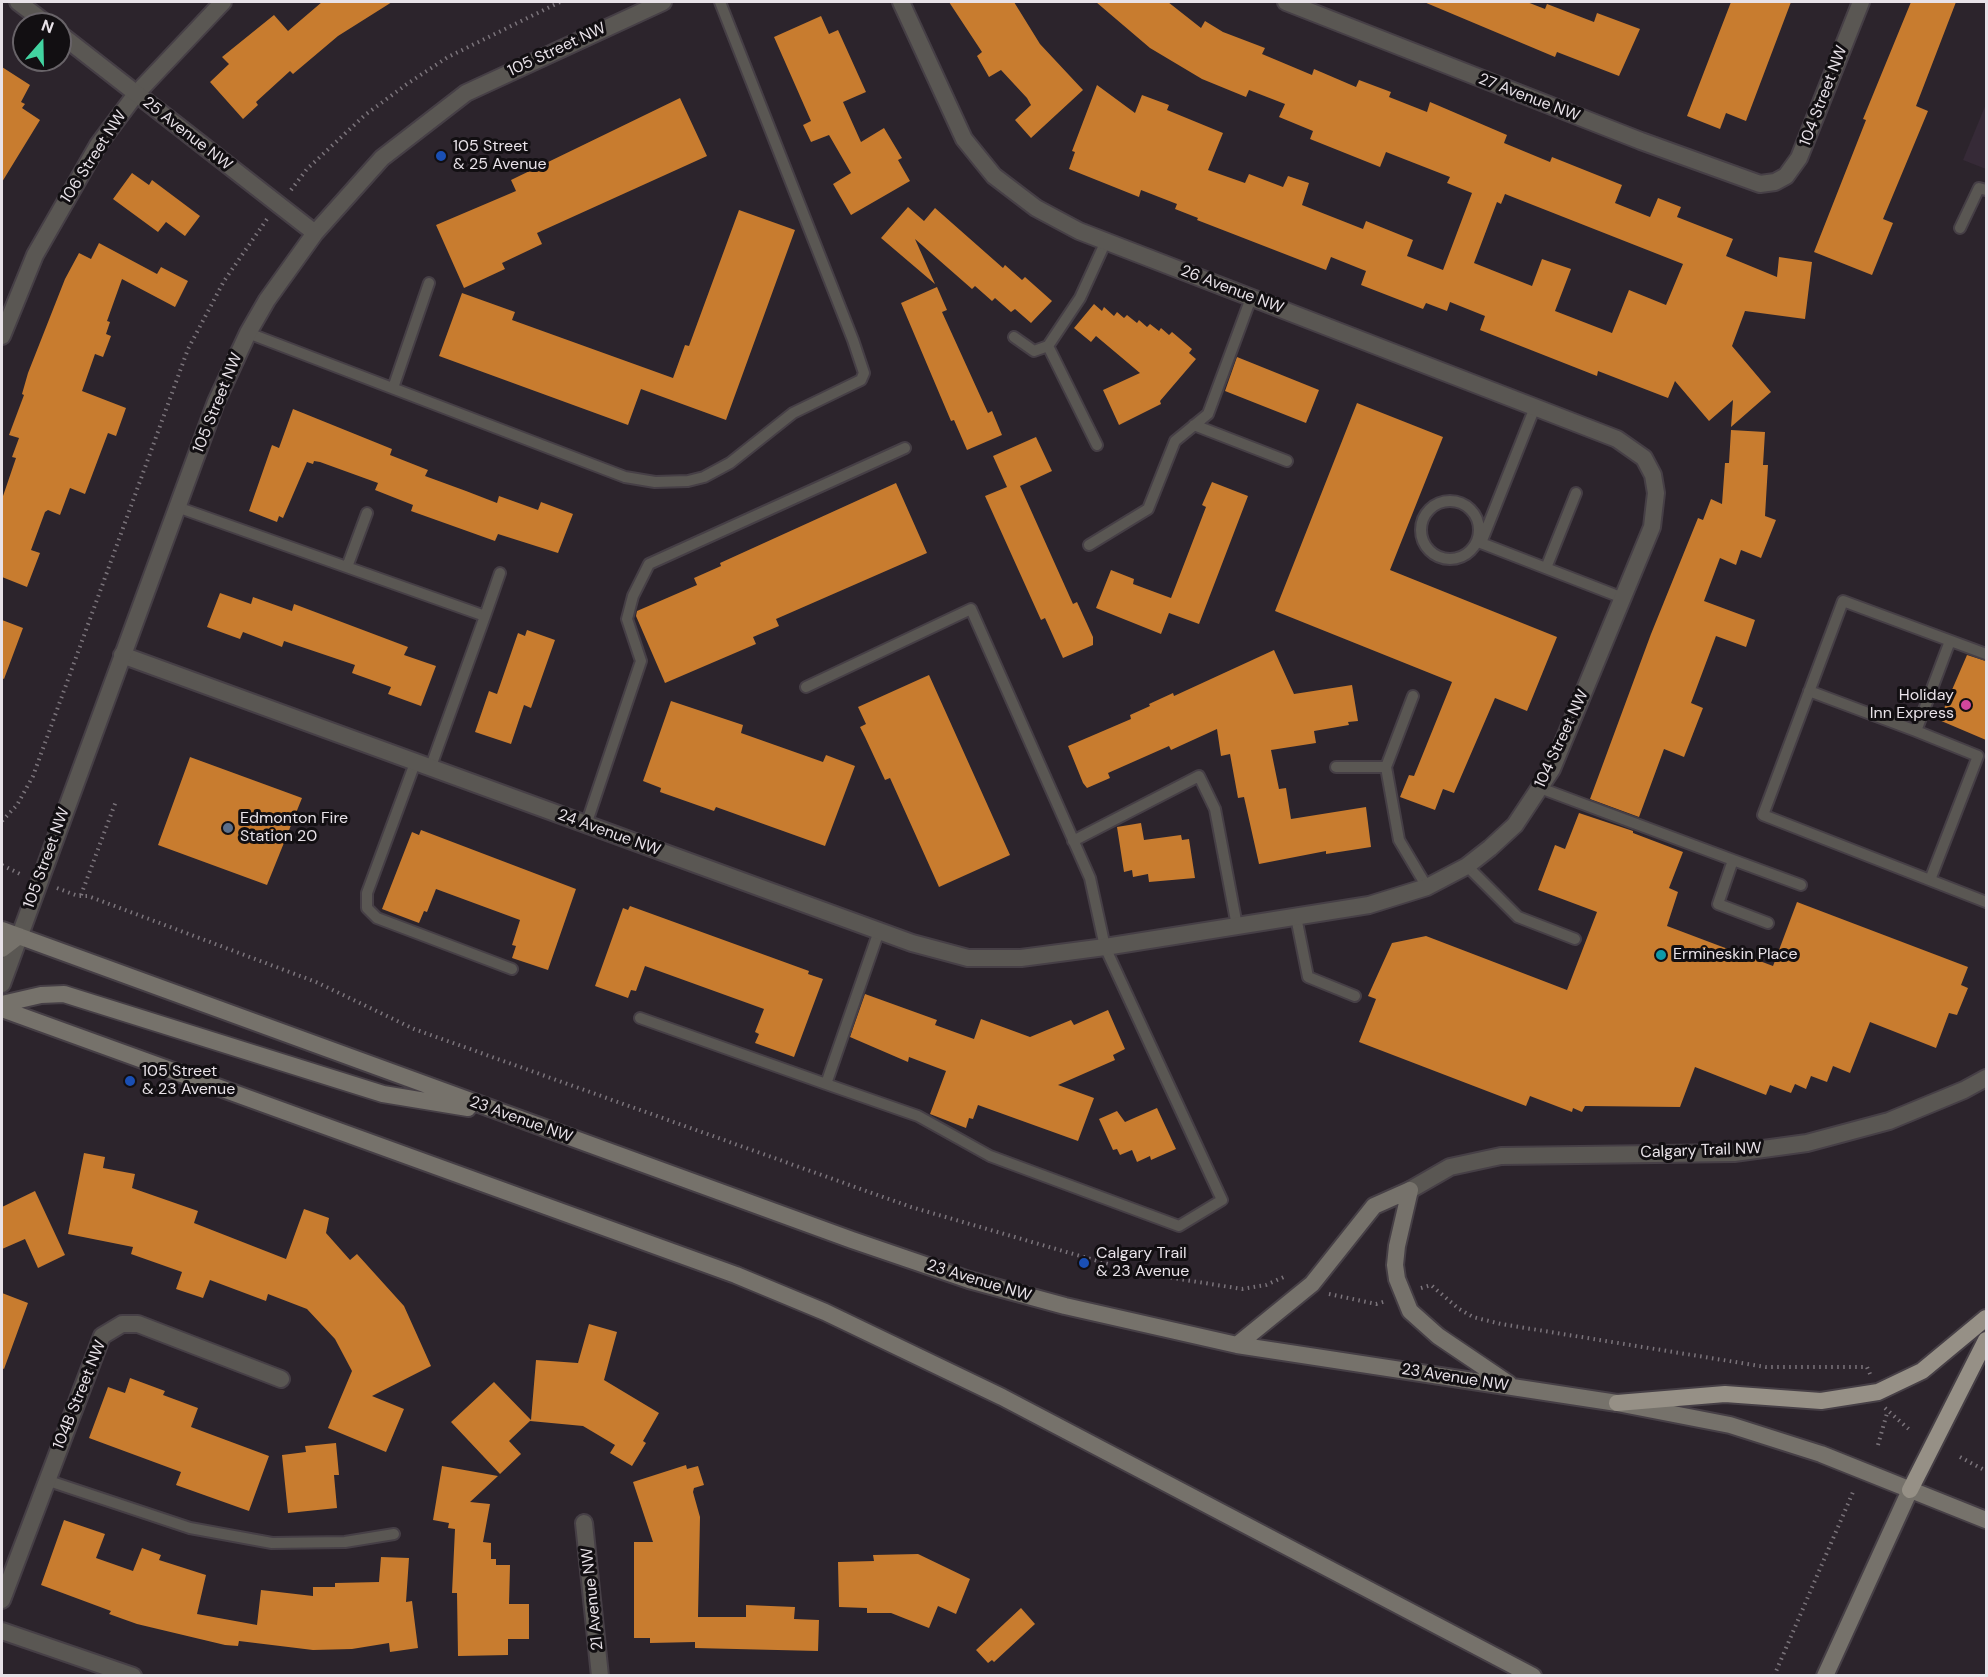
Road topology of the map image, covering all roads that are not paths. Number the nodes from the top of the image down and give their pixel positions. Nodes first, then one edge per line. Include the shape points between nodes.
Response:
1 (18, 2) edge
2 (223, 2) edge
3 (663, 2) edge
4 (720, 2) edge
5 (901, 2) edge
6 (1286, 2) edge
7 (1861, 2) edge
8 (31, 12) edge
9 (72, 43) edge
10 (136, 94) junction
11 (1775, 182) joint
12 (1986, 190) edge
13 (1960, 228) dead end
14 (315, 233) junction
15 (1106, 241) junction
16 (429, 283) dead end
17 (1251, 298) junction
18 (248, 333) junction
19 (2, 336) edge
20 (1014, 337) dead end
21 (1048, 346) junction
22 (393, 388) junction
23 (1535, 407) junction
24 (1194, 425) junction
25 (1097, 445) dead end
26 (905, 448) dead end
27 (1287, 461) dead end
28 (1653, 475) joint
29 (1576, 494) dead end
30 (177, 507) junction
31 (367, 513) dead end
32 (1479, 542) junction
33 (1089, 545) dead end
34 (347, 567) junction
35 (1546, 568) junction
36 (501, 573) dead end
37 (1623, 598) junction
38 (485, 616) junction
39 (1950, 641) junction
40 (1986, 654) edge
41 (122, 655) junction
42 (806, 687) dead end
43 (1809, 691) junction
44 (1413, 696) dead end
45 (1916, 731) junction
46 (423, 766) junction
47 (1336, 767) dead end
48 (1386, 767) junction
49 (1540, 788) junction
50 (586, 825) junction
51 (1073, 841) junction
52 (1733, 860) junction
53 (1467, 866) junction
54 (1930, 880) junction
55 (1801, 885) dead end
56 (1427, 887) junction
57 (1986, 902) edge
58 (1296, 917) junction
59 (1768, 923) dead end
60 (1237, 926) junction
61 (2, 930) edge
62 (879, 931) junction
63 (19, 936) junction
64 (1575, 939) dead end
65 (1105, 947) junction
66 (2, 949) edge
67 (512, 969) dead end
68 (2, 984) edge
69 (1355, 996) dead end
70 (2, 1004) edge
71 (2, 1009) edge
72 (640, 1018) dead end
73 (1986, 1078) edge
74 (826, 1084) junction
75 (507, 1115) junction
76 (1410, 1190) junction
77 (1986, 1318) edge
78 (1986, 1340) edge
79 (1237, 1345) junction
80 (281, 1379) dead end
81 (1515, 1387) junction
82 (1617, 1403) junction
83 (46, 1480) junction
84 (1910, 1490) junction
85 (1986, 1520) edge
86 (584, 1523) dead end
87 (394, 1534) dead end
88 (2, 1600) edge
89 (2, 1631) edge
90 (133, 1676) edge
91 (600, 1676) edge
92 (1533, 1676) edge
93 (1825, 1676) edge

1 - 8 street
2 - 10 street, 106 Street NW
3 - 14 street, 105 Street NW via 466,93 382,158
4 - 22 lane via 853,340 864,373 861,380 793,413 730,463 704,477 655,482 625,477
5 - 15 street, 26 Avenue NW via 953,119 978,160 1036,208
6 - 11 street, 27 Avenue NW via 1750,182
7 - 11 street, 104 Street NW via 1799,158 1786,176
9 - 10 street, 25 Avenue NW
10 - 14 street, 25 Avenue NW
10 - 19 street, 106 Street NW via 98,145 52,223 18,292
12 - 13 lane via 1979,188
14 - 18 street, 105 Street NW
15 - 17 street, 26 Avenue NW
15 - 21 lane via 1080,298
16 - 22 lane
17 - 23 street, 26 Avenue NW
17 - 24 lane via 1208,414
18 - 22 lane
18 - 30 street, 105 Street NW via 216,402
20 - 21 lane via 1034,351
21 - 25 lane
23 - 28 street, 26 Avenue NW via 1617,439 1644,458
23 - 32 lane
24 - 27 lane
24 - 33 lane via 1175,441 1148,509
26 - 50 lane via 648,564 627,619 641,661
28 - 37 street, 104 Street NW via 1656,493 1652,527
29 - 35 lane
30 - 34 lane
30 - 41 street, 105 Street NW
31 - 34 lane
32 - 32 lane via 1474,515 1461,504 1452,501 1435,505 1422,520 1420,530 1427,549 1444,559 1464,556
32 - 35 lane
34 - 38 lane
35 - 37 lane
36 - 38 lane
37 - 49 street, 104 Street NW via 1567,736
38 - 46 lane
39 - 40 lane
39 - 43 lane via 1843,601
39 - 45 lane
41 - 46 street, 24 Avenue NW
41 - 63 street, 105 Street NW
42 - 51 lane via 971,609
43 - 45 lane
43 - 54 lane via 1763,815
44 - 48 lane
45 - 54 lane via 1978,756
46 - 50 street, 24 Avenue NW
46 - 67 lane via 367,893 367,908 377,918
47 - 48 lane
48 - 56 lane via 1399,840
49 - 52 lane
49 - 53 street, 104 Street NW via 1515,825
50 - 62 street, 24 Avenue NW
51 - 60 lane via 1199,776 1215,809
51 - 65 lane via 1089,878
52 - 55 lane
52 - 59 lane via 1718,904
53 - 56 street, 104 Street NW
53 - 64 lane via 1518,918
54 - 57 lane
56 - 58 street, 104 Street NW via 1369,905
58 - 60 street, 104 Street NW
58 - 69 lane via 1308,977
60 - 65 street, 104 Street NW
61 - 63 main road, 23 Avenue NW
62 - 65 street, 24 Avenue NW via 968,958 1021,958
62 - 74 lane
63 - 66 main road
63 - 68 street, 105 Street NW
63 - 75 main road, 23 Avenue NW
65 - 74 lane via 1222,1200 1179,1226 990,1156 918,1116
70 - 75 main road via 41,994 64,994 383,1094
71 - 92 main road via 736,1275 825,1312 993,1392
72 - 74 lane
73 - 76 street, Calgary Trail NW via 1889,1121 1807,1143 1734,1153 1501,1156 1450,1167
75 - 79 main road, 23 Avenue NW via 969,1280
76 - 79 main road via 1374,1206 1312,1284
76 - 81 main road via 1395,1265 1410,1311 1424,1325
77 - 82 highway via 1922,1371 1878,1392 1821,1401 1725,1394
78 - 84 highway
79 - 81 main road, 23 Avenue NW
80 - 83 street, 104B Street NW via 138,1324 122,1324 102,1336 96,1347
81 - 82 main road, 23 Avenue NW
82 - 84 main road, 23 Avenue NW via 1730,1425 1778,1439
83 - 87 lane via 190,1528 272,1543 345,1542
83 - 88 street, 104B Street NW
84 - 85 main road, 23 Avenue NW
84 - 93 main road
86 - 91 street, 21 Avenue NW
89 - 90 street

